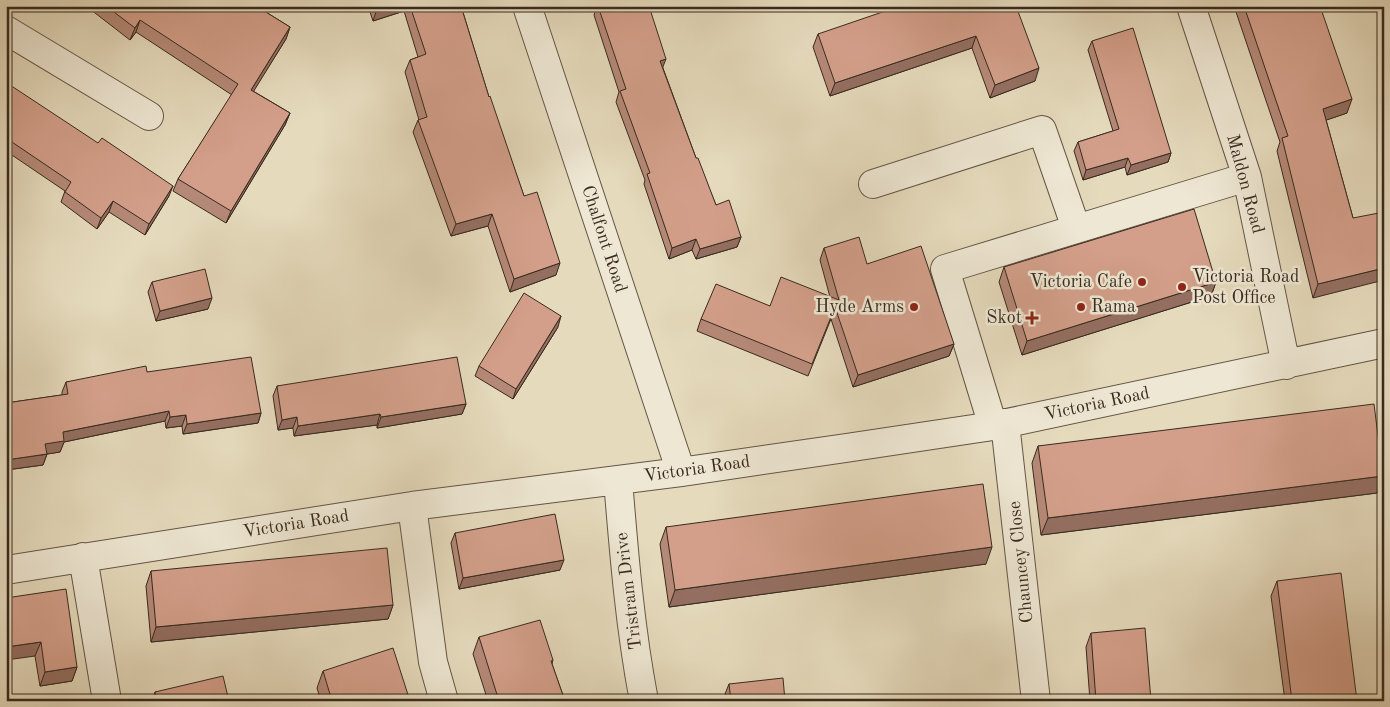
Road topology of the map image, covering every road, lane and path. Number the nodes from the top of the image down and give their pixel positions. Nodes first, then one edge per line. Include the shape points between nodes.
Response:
1 (526, 6) edge
2 (1191, 6) edge
3 (6, 30) edge
4 (149, 116) dead end
5 (1247, 177) junction
6 (873, 184) dead end
7 (1076, 228) junction
8 (1384, 344) edge
9 (1286, 365) junction
10 (999, 424) junction
11 (682, 472) junction
12 (618, 480) junction
13 (412, 506) junction
14 (83, 557) junction
15 (6, 570) edge
16 (107, 701) edge
17 (444, 701) edge
18 (644, 701) edge
19 (1036, 701) edge

1 - 11 street, Chalfont Road
2 - 5 street, Maldon Road
3 - 4 street
5 - 7 street
5 - 9 street, Maldon Road
6 - 7 street via 1042,130
7 - 10 street, Chauncey Close via 945,269
8 - 9 street, Victoria Road
9 - 10 street, Victoria Road
10 - 11 street, Victoria Road
10 - 19 street, Chauncey Close
11 - 12 street, Victoria Road
12 - 13 street, Victoria Road
12 - 18 street, Tristram Drive via 627,586
13 - 14 street, Victoria Road
13 - 17 street via 433,662
14 - 15 street, Victoria Road
14 - 16 street

